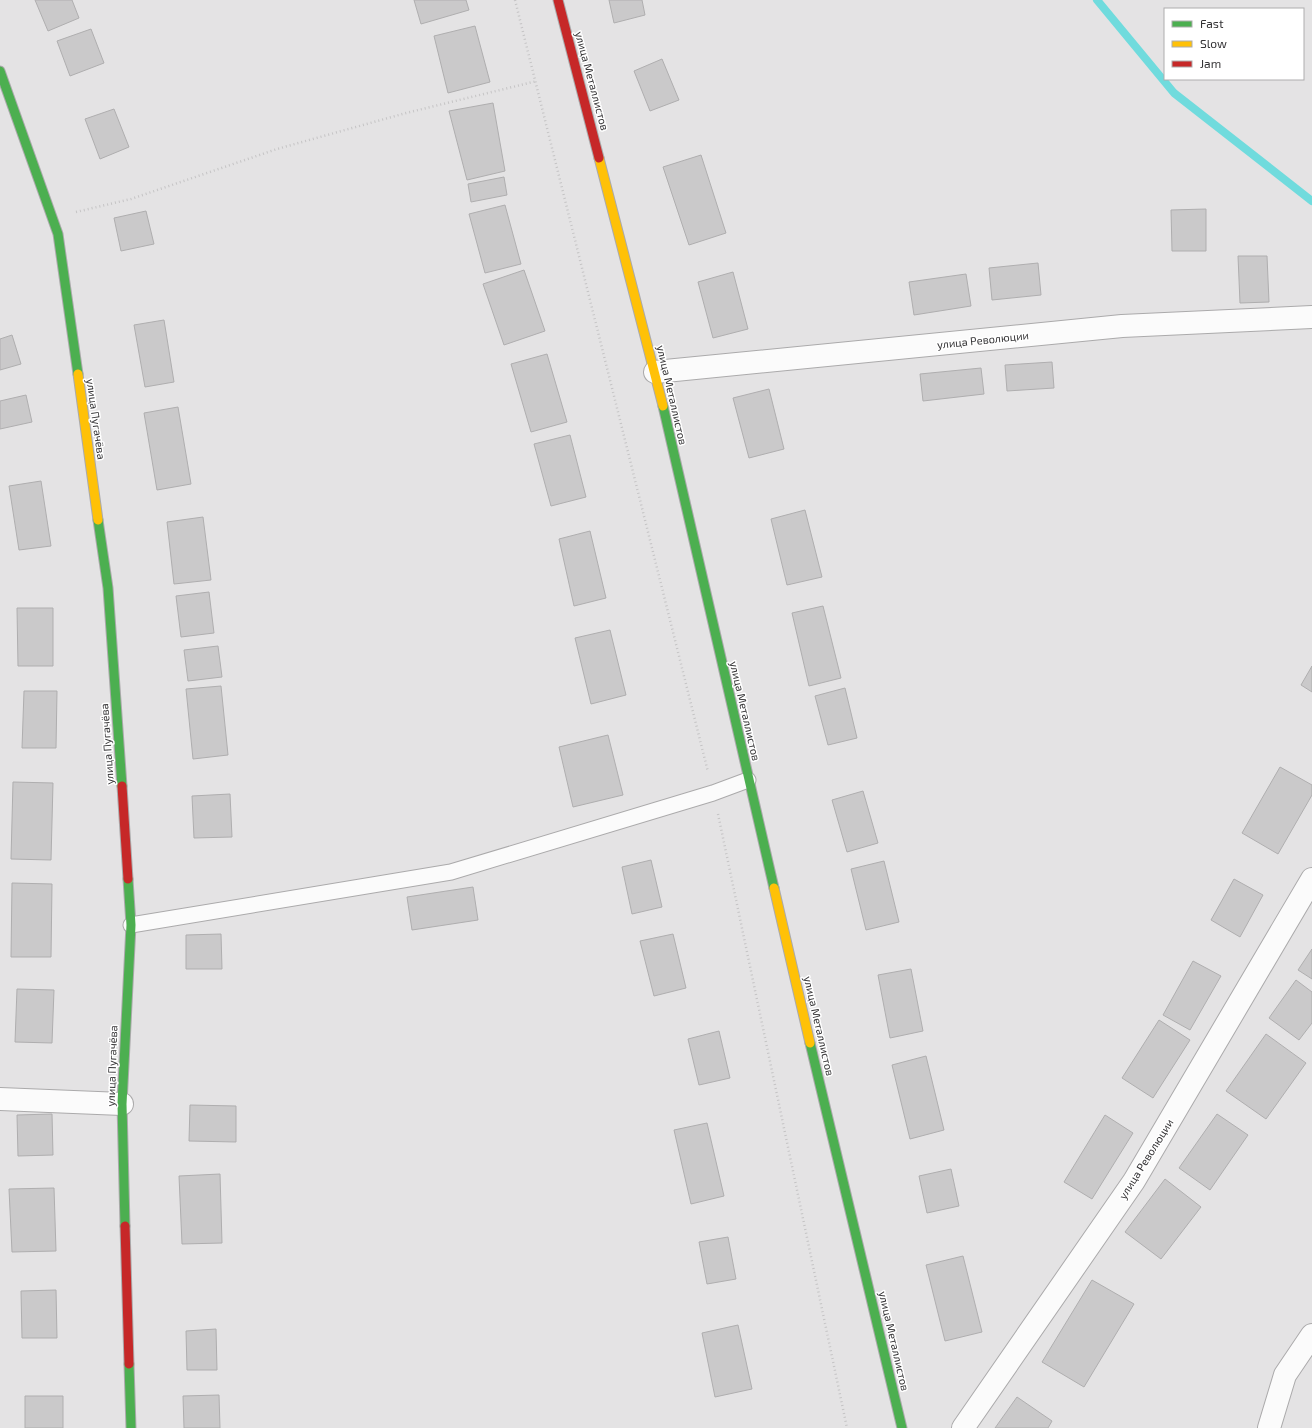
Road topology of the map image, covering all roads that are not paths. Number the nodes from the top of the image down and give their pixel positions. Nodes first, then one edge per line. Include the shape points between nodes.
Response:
1 (558, 0) edge
2 (0, 71) edge
3 (1312, 317) edge
4 (655, 372) junction
5 (748, 780) junction
6 (1312, 879) edge
7 (131, 925) junction
8 (0, 1098) edge
9 (122, 1104) junction
10 (1312, 1335) edge
11 (131, 1428) edge
12 (902, 1428) edge
13 (963, 1428) edge
14 (1269, 1428) edge

1 - 4 street, улица Металлистов
2 - 7 street, улица Пугачёва via 58,234 108,588
3 - 4 street, улица Революции via 1122,326
4 - 5 street, улица Металлистов
5 - 7 lane via 713,793 450,872
5 - 12 street, улица Металлистов
6 - 13 street, улица Революции via 1134,1181
7 - 9 street, улица Пугачёва
8 - 9 street
9 - 11 street, улица Пугачёва
10 - 14 street via 1285,1375

